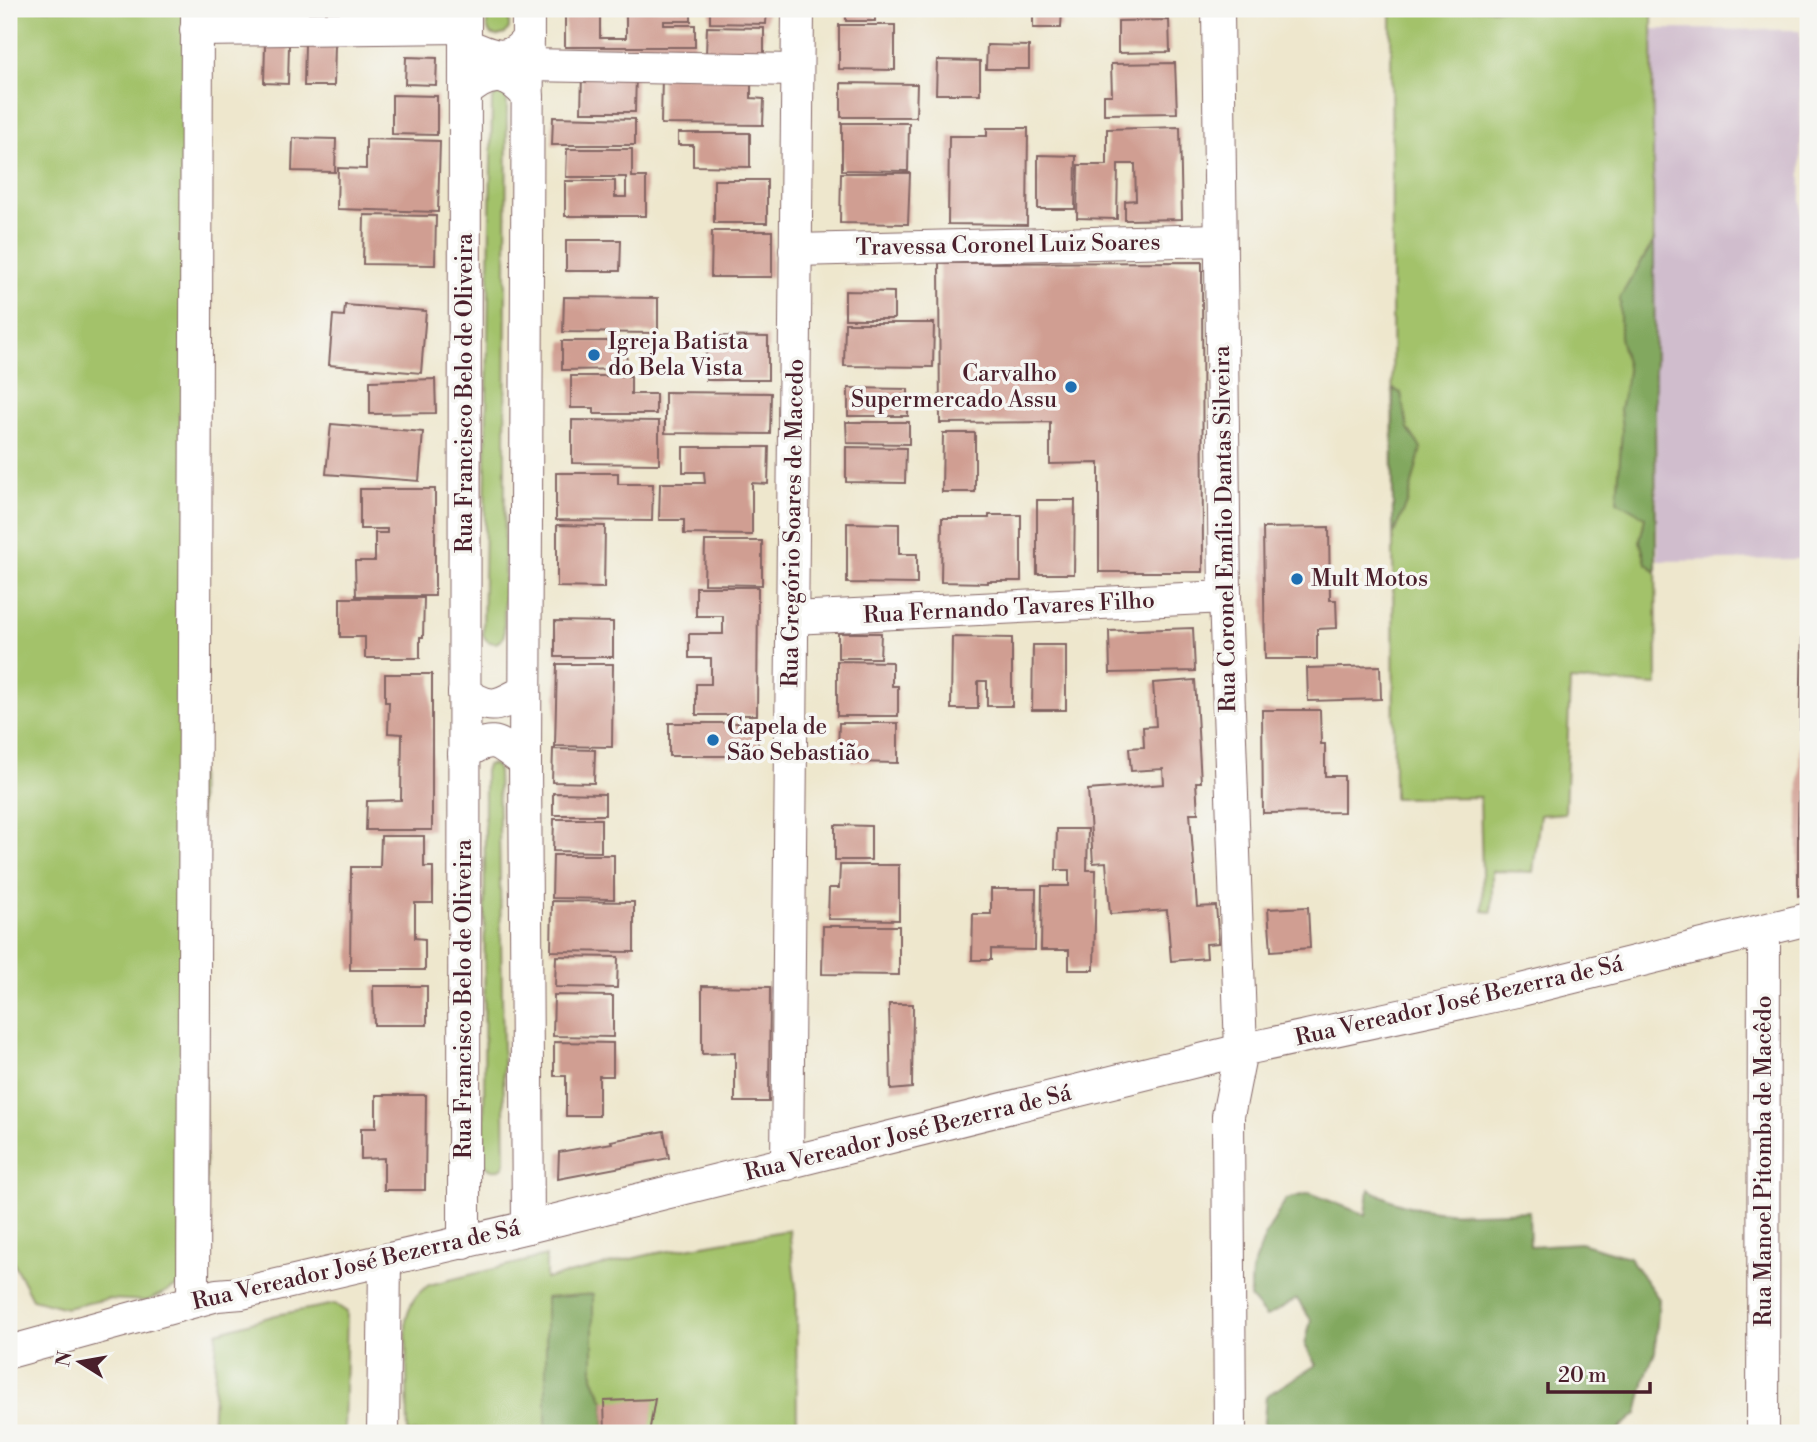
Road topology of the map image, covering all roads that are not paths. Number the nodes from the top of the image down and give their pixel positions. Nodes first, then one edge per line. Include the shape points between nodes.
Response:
1 (798, 9) edge
2 (1218, 9) edge
3 (196, 20) edge
4 (465, 27) edge
5 (528, 38) edge
6 (797, 70) junction
7 (465, 93) junction
8 (528, 97) junction
9 (1220, 240) junction
10 (795, 250) junction
11 (1225, 597) junction
12 (792, 618) junction
13 (525, 691) junction
14 (464, 693) junction
15 (464, 754) junction
16 (525, 762) junction
17 (1808, 919) edge
18 (1764, 930) junction
19 (1241, 1050) junction
20 (787, 1164) junction
21 (528, 1227) junction
22 (464, 1242) junction
23 (385, 1260) junction
24 (193, 1301) junction
25 (9, 1352) edge
26 (383, 1433) edge
27 (1230, 1433) edge
28 (1763, 1433) edge

1 - 6 street, Rua Gregório Soares de Macedo
2 - 9 street, Rua Coronel Emílio Dantas Silveira
3 - 4 street
3 - 24 street
4 - 5 street via 484,53 506,55 521,49
4 - 7 street, Rua Francisco Belo de Oliveira
5 - 6 street
5 - 8 street
6 - 10 street, Rua Gregório Soares de Macedo
7 - 8 street via 478,82 498,77 513,81
7 - 14 street, Rua Francisco Belo de Oliveira
8 - 13 street
9 - 10 street, Travessa Coronel Luiz Soares
9 - 11 street, Rua Coronel Emílio Dantas Silveira
10 - 12 street, Rua Gregório Soares de Macedo
11 - 12 street, Rua Fernando Tavares Filho
11 - 19 street, Rua Coronel Emílio Dantas Silveira
12 - 20 street, Rua Gregório Soares de Macedo
13 - 14 street via 498,704 482,704
13 - 16 street
14 - 15 street, Rua Francisco Belo de Oliveira
15 - 16 street via 481,744 494,743
15 - 22 street, Rua Francisco Belo de Oliveira
16 - 21 street
17 - 18 street, Rua Vereador José Bezerra de Sá
18 - 19 street, Rua Vereador José Bezerra de Sá via 1521,990
18 - 28 street, Rua Manoel Pitomba de Macêdo
19 - 20 street, Rua Vereador José Bezerra de Sá
19 - 27 street, Rua Coronel Emílio Dantas Silveira via 1228,1116
20 - 21 street, Rua Vereador José Bezerra de Sá
21 - 22 street, Rua Vereador José Bezerra de Sá
22 - 23 street, Rua Vereador José Bezerra de Sá
23 - 24 street, Rua Vereador José Bezerra de Sá
23 - 26 street
24 - 25 street, Rua Vereador José Bezerra de Sá

